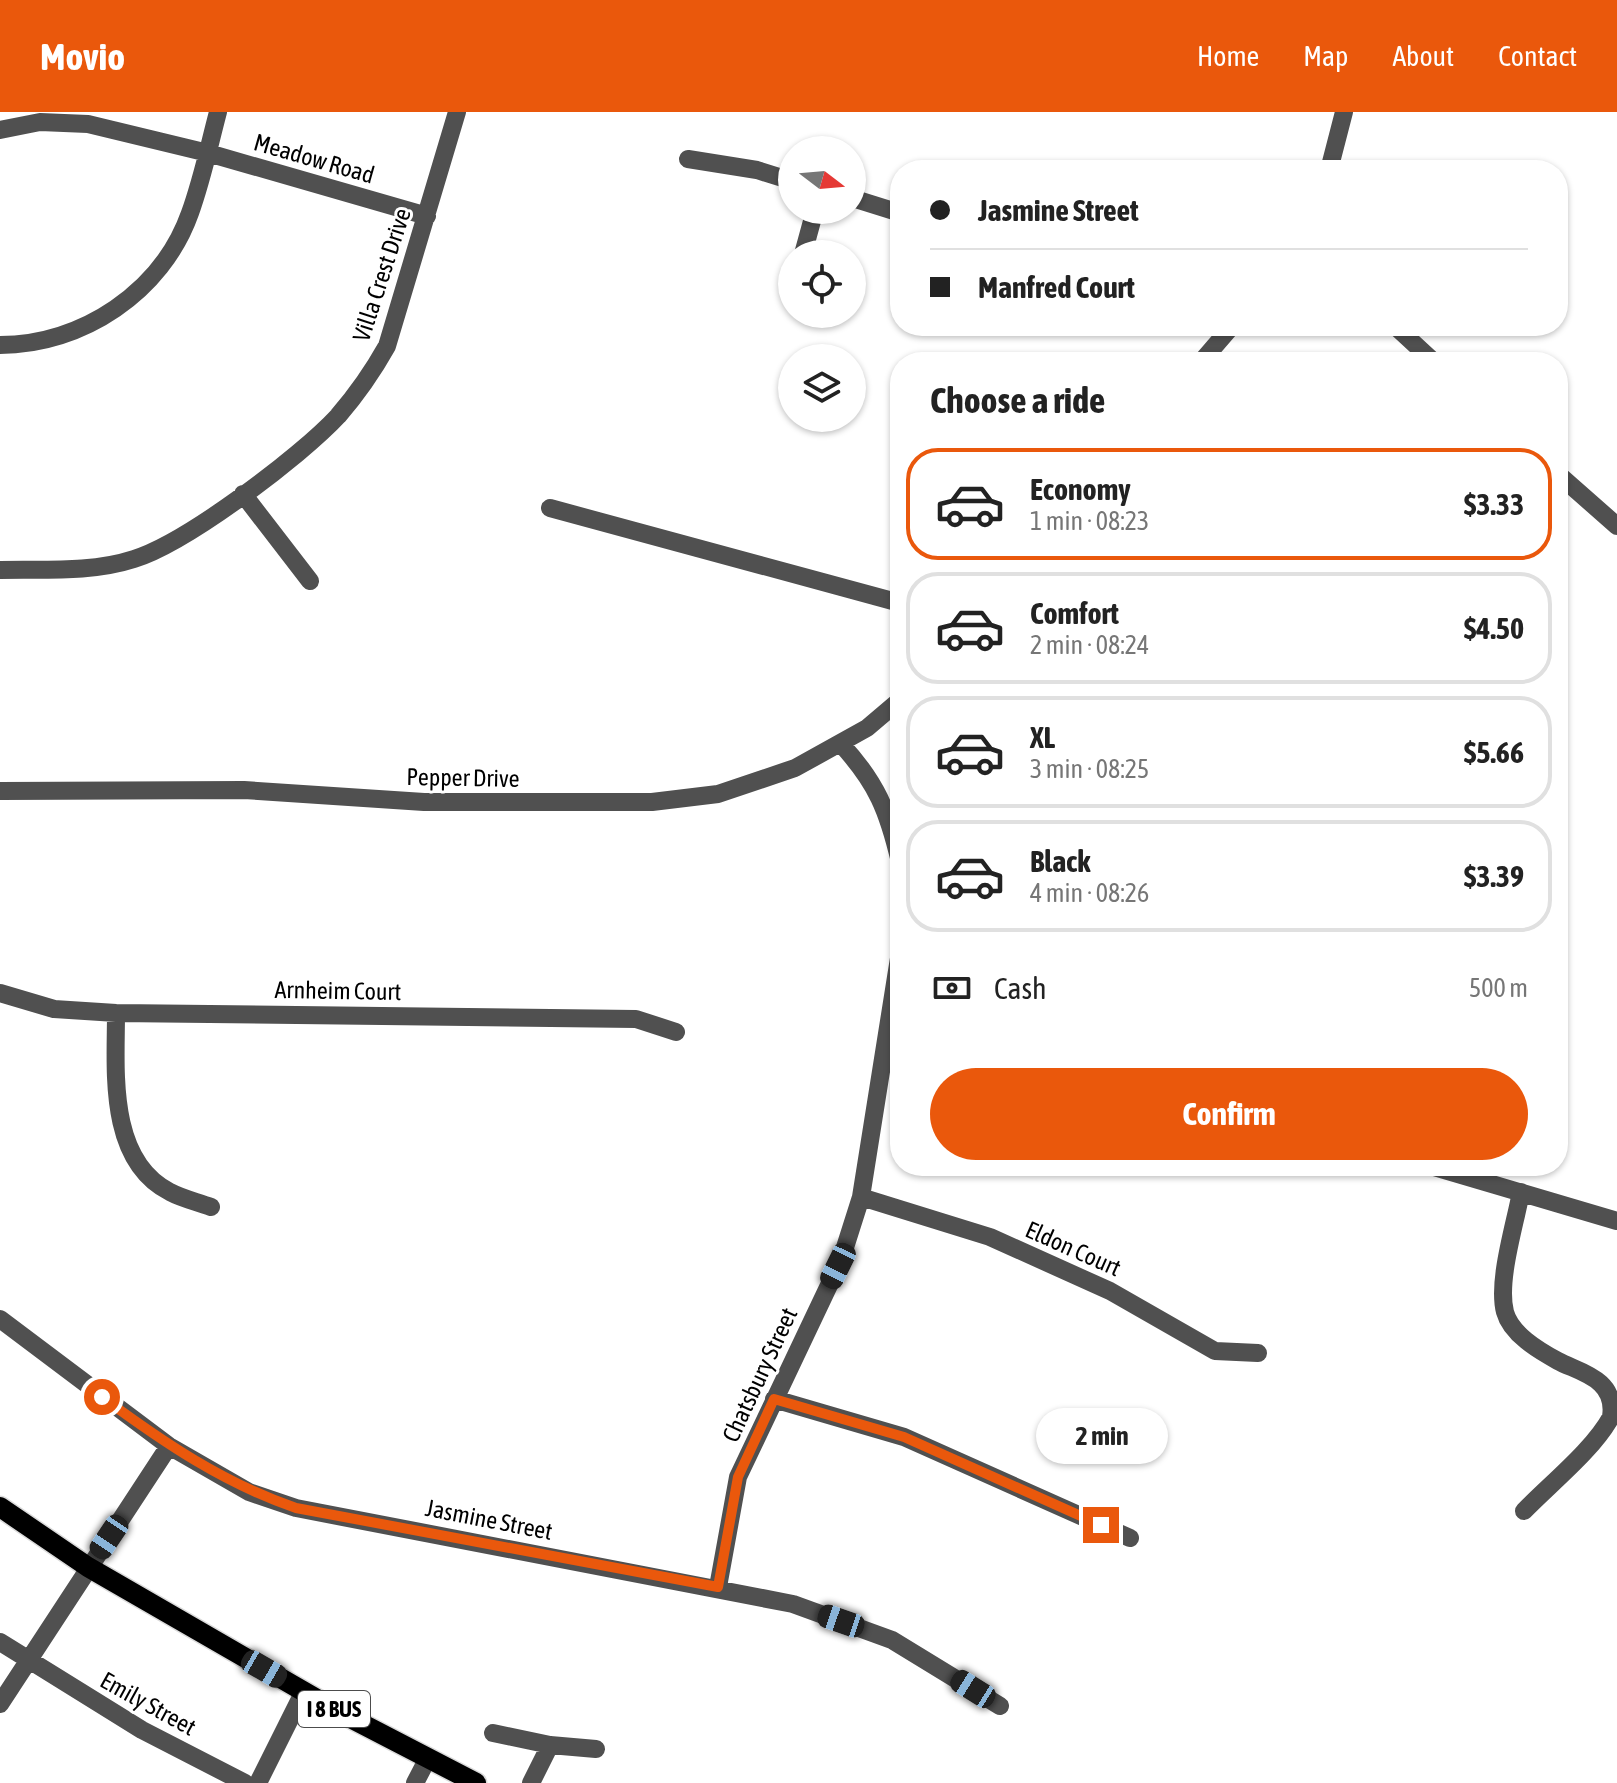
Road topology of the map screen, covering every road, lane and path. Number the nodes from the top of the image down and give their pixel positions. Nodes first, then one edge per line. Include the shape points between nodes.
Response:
1 (218, 112) edge
2 (457, 112) edge
3 (1344, 112) edge
4 (0, 130) edge
5 (208, 153) junction
6 (688, 159) dead end
7 (1332, 160) edge
8 (778, 177) edge
9 (866, 202) edge
10 (890, 210) edge
11 (427, 216) junction
12 (1223, 336) edge
13 (1406, 336) edge
14 (0, 345) edge
15 (1210, 352) edge
16 (1423, 352) edge
17 (1568, 483) edge
18 (243, 494) junction
19 (550, 508) dead end
20 (1617, 526) edge
21 (0, 570) edge
22 (310, 581) dead end
23 (890, 600) edge
24 (890, 708) edge
25 (841, 744) junction
26 (0, 791) edge
27 (890, 820) edge
28 (0, 993) edge
29 (116, 1013) junction
30 (890, 1015) edge
31 (676, 1032) dead end
32 (1466, 1176) edge
33 (1521, 1192) junction
34 (861, 1197) junction
35 (211, 1207) dead end
36 (1617, 1221) edge
37 (0, 1319) edge
38 (1258, 1353) dead end
39 (774, 1399) junction
40 (169, 1446) junction
41 (0, 1507) edge
42 (1524, 1511) dead end
43 (1130, 1538) dead end
44 (88, 1567) junction
45 (718, 1587) junction
46 (0, 1642) edge
47 (30, 1664) junction
48 (304, 1691) junction
49 (0, 1704) edge
50 (1000, 1706) dead end
51 (493, 1733) dead end
52 (550, 1745) junction
53 (596, 1749) dead end
54 (428, 1758) junction
55 (245, 1783) edge
56 (258, 1783) edge
57 (415, 1783) edge
58 (476, 1783) edge
59 (531, 1783) edge

1 - 5 street
2 - 11 street, Villa Crest Drive
3 - 7 street
4 - 5 street, Meadow Road via 73,122
5 - 11 street, Meadow Road
5 - 14 street via 179,236 123,304 67,335
6 - 8 street
9 - 10 street
11 - 18 street, Villa Crest Drive via 387,346 371,374 337,417
12 - 15 street
13 - 16 street
17 - 20 street
18 - 21 street, Villa Crest Drive via 173,542 135,559 76,569
18 - 22 street
19 - 23 street
24 - 25 street, Pepper Drive
25 - 26 street, Pepper Drive via 740,788 633,803 388,801 213,789
25 - 27 street via 858,762
28 - 29 street, Arnheim Court via 54,1009
29 - 31 street, Arnheim Court via 636,1019
29 - 35 street via 116,1100 130,1146 143,1168 168,1191
30 - 34 street, Chatsbury Street
32 - 33 street
33 - 36 street
33 - 42 street via 1503,1289 1505,1312 1519,1335 1560,1362 1591,1371 1613,1396 1612,1415 1598,1435
34 - 38 street, Eldon Court via 990,1237 1110,1291 1215,1351
34 - 39 street, Chatsbury Street via 841,1260
37 - 40 street, Jasmine Street
39 - 43 street via 904,1437
39 - 45 street, Chatsbury Street via 738,1477
40 - 44 street
40 - 45 street, Jasmine Street via 249,1492 296,1508
41 - 44 main road, I 8 BUS
44 - 47 street
44 - 48 main road, I 8 BUS
45 - 50 street, Jasmine Street via 793,1604 892,1640
46 - 47 street, Emily Street
47 - 49 street
47 - 55 street, Emily Street
48 - 54 main road, I 8 BUS
48 - 56 street
51 - 52 street
52 - 53 street
52 - 59 street
54 - 57 street
54 - 58 main road, I 8 BUS

